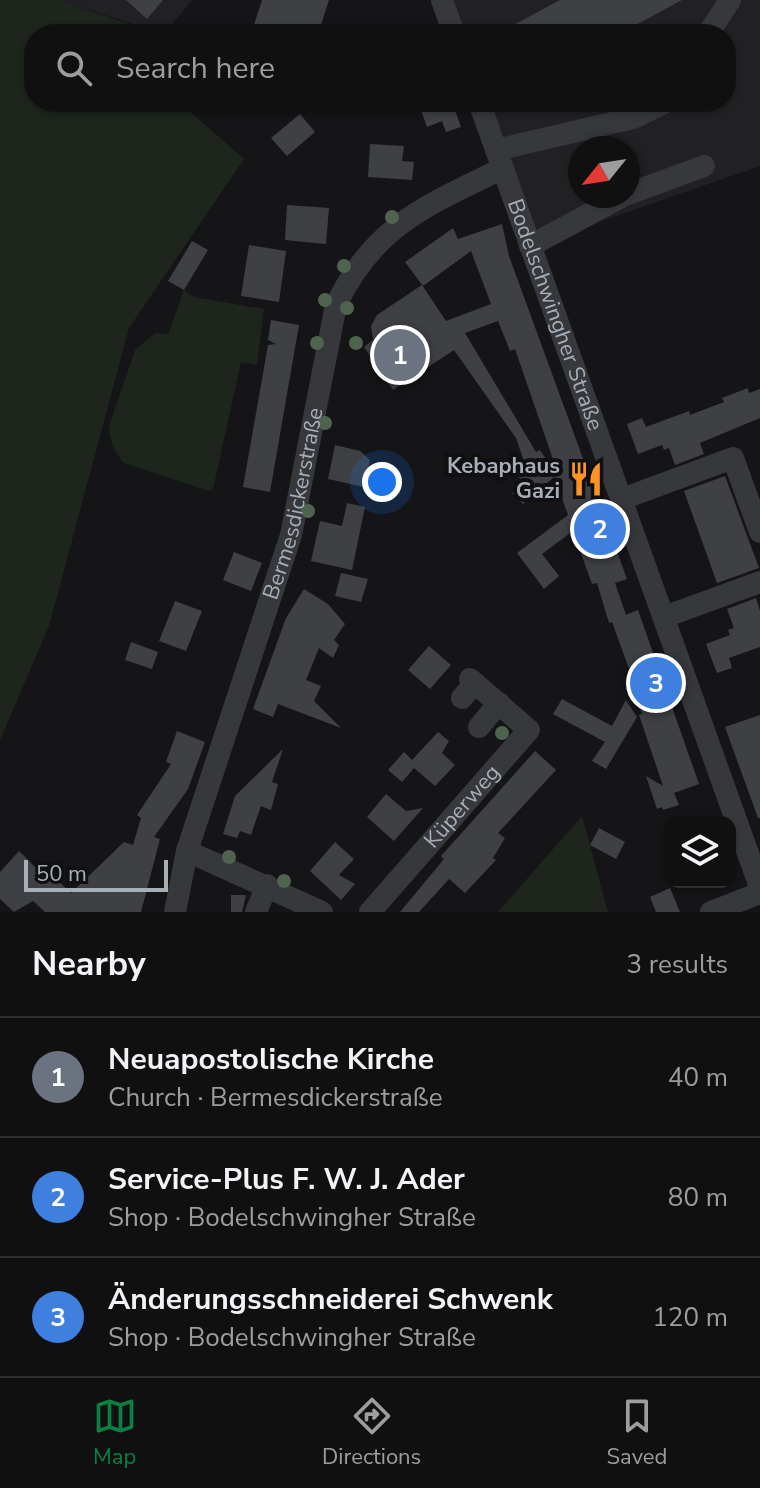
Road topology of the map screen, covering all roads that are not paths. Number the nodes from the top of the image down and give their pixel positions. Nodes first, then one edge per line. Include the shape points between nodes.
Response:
1 (442, 0) edge
2 (730, 0) edge
3 (450, 24) edge
4 (714, 24) edge
5 (483, 112) edge
6 (645, 112) edge
7 (500, 159) junction
8 (704, 166) dead end
9 (640, 189) edge
10 (601, 208) edge
11 (530, 246) junction
12 (622, 499) junction
13 (760, 532) edge
14 (760, 582) edge
15 (664, 617) junction
16 (469, 687) dead end
17 (499, 703) junction
18 (479, 727) dead end
19 (187, 851) junction
20 (267, 885) junction
21 (760, 890) edge
22 (175, 912) edge
23 (256, 912) edge
24 (322, 912) edge
25 (370, 912) edge
26 (711, 912) edge

1 - 3 street
2 - 4 street
5 - 7 street, Bodelschwingher Straße
6 - 7 street, Bermesdickerstraße
7 - 11 street, Bodelschwingher Straße
7 - 19 street, Bermesdickerstraße via 370,248 336,305 291,535
8 - 9 street
10 - 11 street
11 - 12 street, Bodelschwingher Straße
12 - 13 street via 733,458
12 - 15 street, Bodelschwingher Straße
14 - 15 street
15 - 21 street, Bodelschwingher Straße
16 - 17 street, Küperweg
17 - 18 street
17 - 25 street, Küperweg via 529,730
19 - 20 street
19 - 22 street, Bermesdickerstraße
20 - 23 street
20 - 24 street
21 - 26 street

